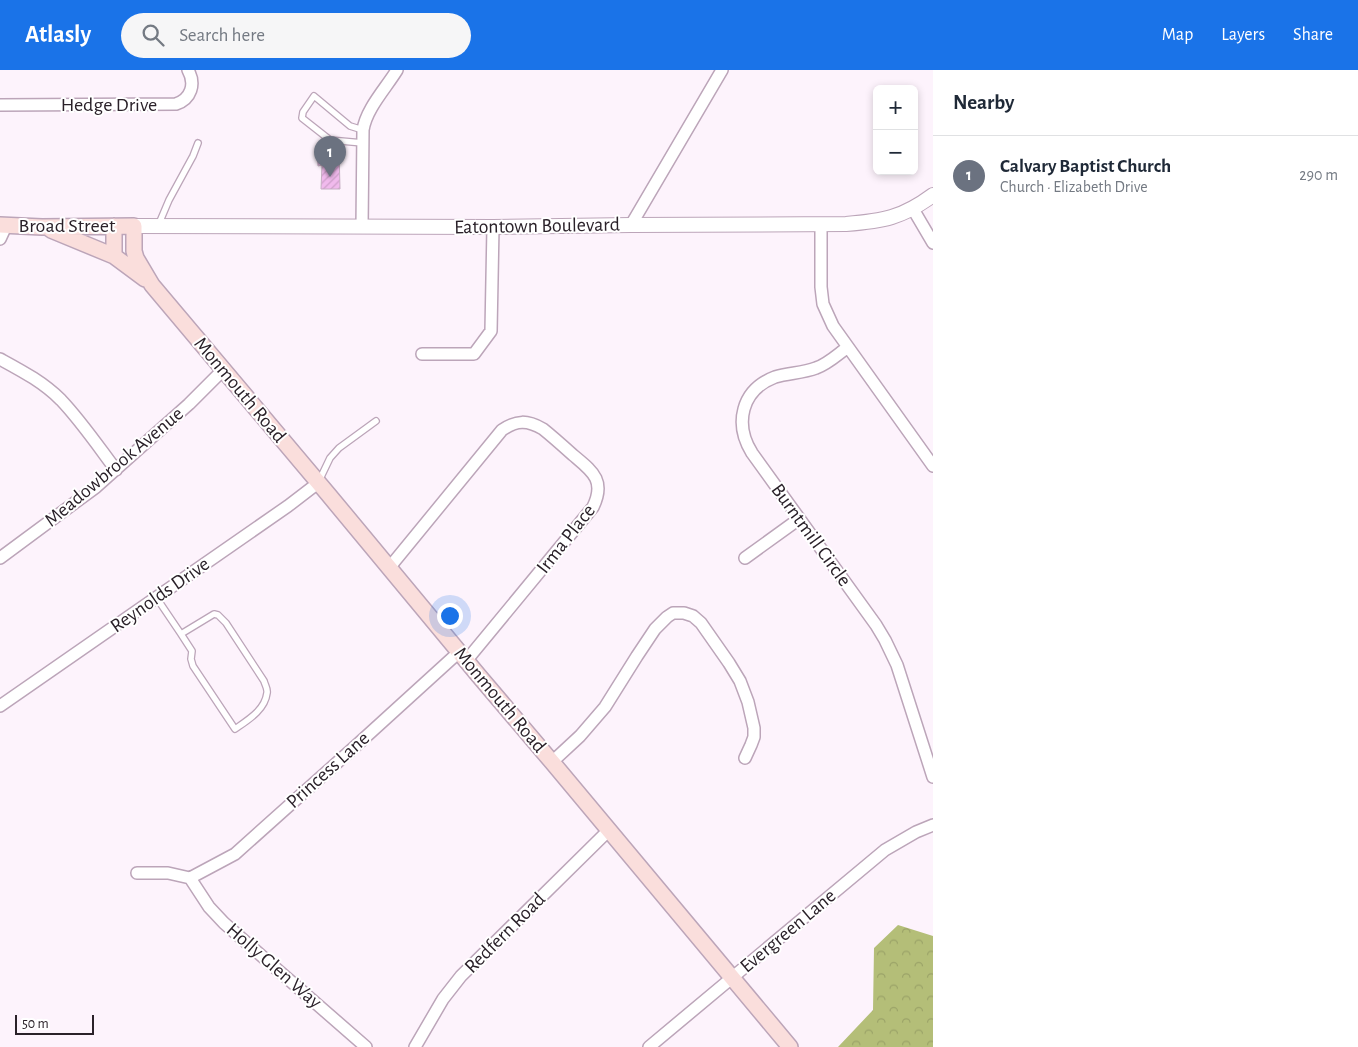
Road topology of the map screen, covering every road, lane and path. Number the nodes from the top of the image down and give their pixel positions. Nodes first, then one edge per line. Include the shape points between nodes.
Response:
1 (188, 70) edge
2 (397, 70) edge
3 (722, 70) edge
4 (0, 105) edge
5 (363, 130) junction
6 (198, 143) dead end
7 (363, 143) junction
8 (933, 195) edge
9 (913, 209) junction
10 (630, 225) junction
11 (821, 225) junction
12 (114, 226) junction
13 (134, 226) junction
14 (158, 226) junction
15 (42, 227) junction
16 (362, 227) junction
17 (493, 227) junction
18 (2, 230) edge
19 (933, 243) edge
20 (114, 256) junction
21 (152, 285) junction
22 (848, 348) junction
23 (422, 354) dead end
24 (0, 360) edge
25 (223, 370) junction
26 (376, 421) dead end
27 (933, 466) edge
28 (116, 470) junction
29 (318, 482) junction
30 (799, 519) junction
31 (0, 558) edge
32 (744, 558) dead end
33 (389, 568) junction
34 (156, 597) junction
35 (181, 634) junction
36 (463, 657) junction
37 (0, 706) edge
38 (745, 758) dead end
39 (552, 762) junction
40 (933, 777) edge
41 (933, 826) edge
42 (609, 830) junction
43 (137, 873) dead end
44 (190, 878) junction
45 (732, 978) junction
46 (366, 1047) edge
47 (415, 1047) edge
48 (649, 1047) edge
49 (790, 1047) edge

1 - 4 street, Hedge Drive via 192,80 190,93 176,104
2 - 5 street via 368,114
3 - 10 street
5 - 7 street
5 - 7 lane via 350,126 314,96 303,112 302,118 330,140
6 - 14 lane
7 - 16 street
8 - 9 street, Eatontown Boulevard
9 - 11 street, Eatontown Boulevard via 876,222
9 - 19 street
10 - 11 street, Eatontown Boulevard
10 - 17 street, Eatontown Boulevard
11 - 22 street via 820,287 823,304
12 - 13 main road, Broad Street
12 - 15 main road, Broad Street
12 - 20 main road
13 - 14 street, Eatontown Boulevard
13 - 21 main road, Monmouth Road via 136,258
14 - 16 street, Eatontown Boulevard
15 - 18 main road, Broad Street
15 - 20 main road, Monmouth Road
16 - 17 street, Eatontown Boulevard
17 - 23 street via 491,331 474,354
20 - 21 main road, Monmouth Road
21 - 25 main road, Monmouth Road
22 - 27 street
22 - 30 street, Burntmill Circle via 816,369 766,382 751,394 743,410 742,428 748,447
24 - 28 street via 36,380 60,400
25 - 28 street, Meadowbrook Avenue
25 - 29 main road, Monmouth Road
26 - 29 lane via 339,448
28 - 31 street, Meadowbrook Avenue
29 - 33 main road, Monmouth Road
29 - 34 street, Reynolds Drive
30 - 32 street
30 - 40 street, Burntmill Circle via 886,640
33 - 36 main road, Monmouth Road
33 - 36 street, Irma Place via 502,430 510,425 535,424 592,471 598,484 593,507
34 - 35 lane
34 - 37 street, Reynolds Drive
35 - 35 lane via 214,614 226,622 268,692 254,716 235,729 193,666 192,652
36 - 39 main road, Monmouth Road
36 - 44 street, Princess Lane via 366,737 235,854
38 - 39 street via 754,737 754,728 740,681 700,623 694,616 684,613 667,617 655,629 605,707
39 - 42 main road, Monmouth Road
41 - 45 street, Evergreen Lane via 907,836 885,850
42 - 45 main road, Monmouth Road
42 - 47 street, Redfern Road via 461,976 443,999
43 - 44 street via 168,873
44 - 46 street, Holly Glen Way via 224,923
45 - 48 street, Evergreen Lane
45 - 49 main road, Monmouth Road

